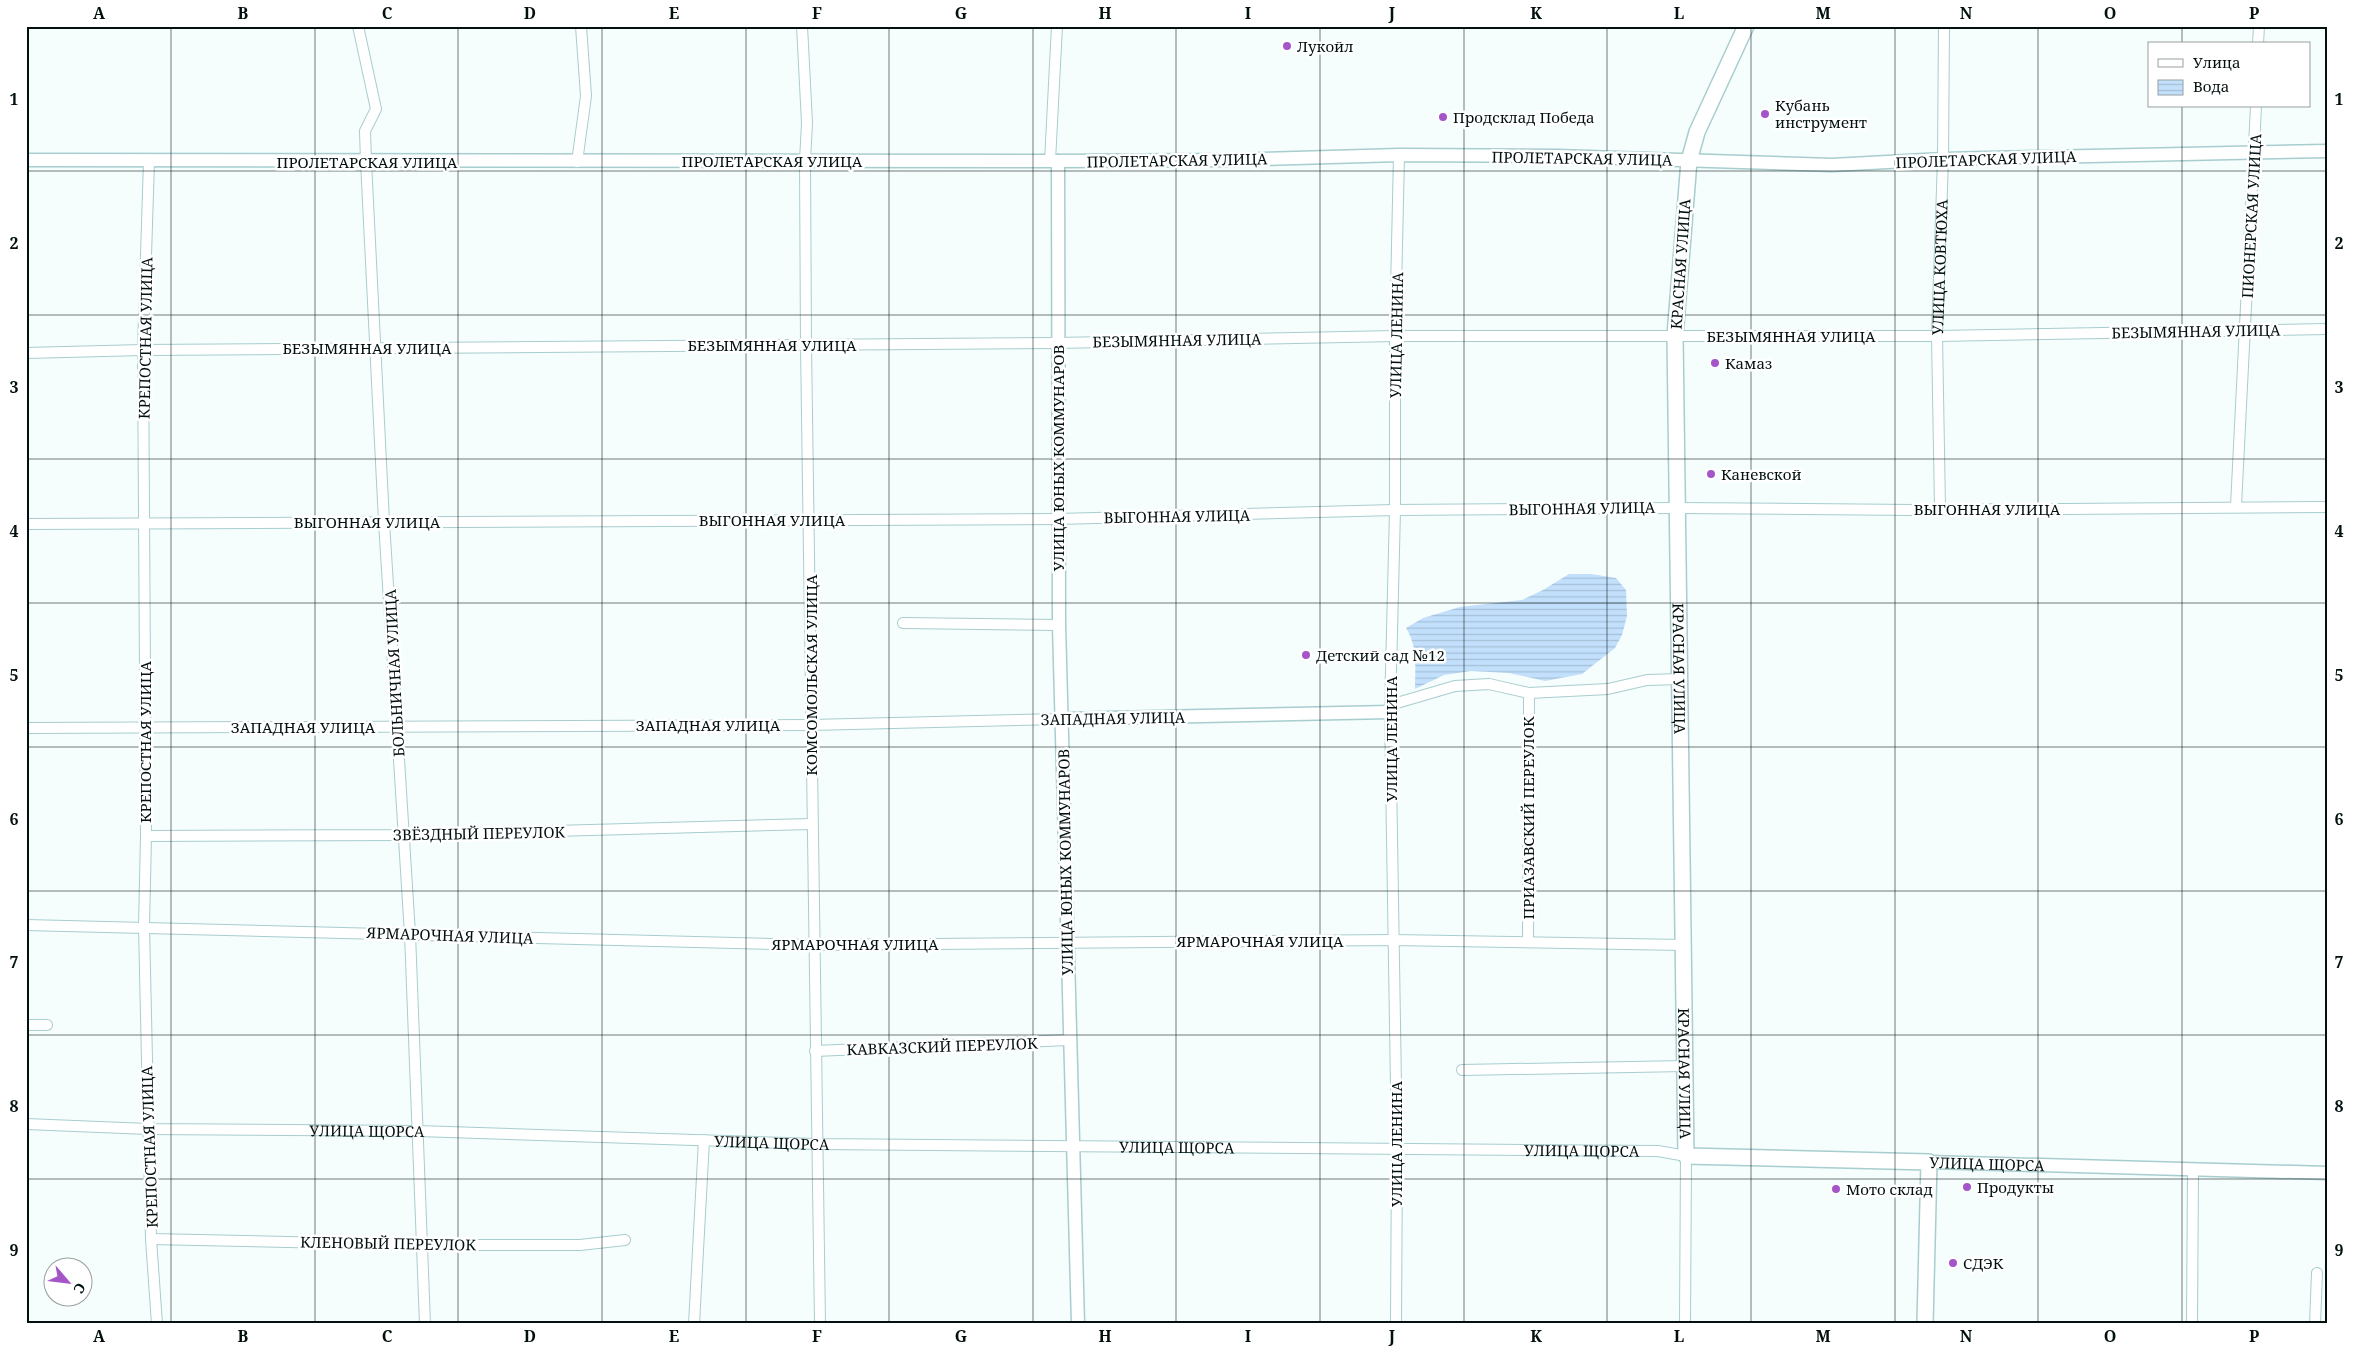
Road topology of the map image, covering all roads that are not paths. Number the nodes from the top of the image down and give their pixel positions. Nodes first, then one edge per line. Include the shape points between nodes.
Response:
1 (358, 26) edge
2 (581, 26) edge
3 (802, 26) edge
4 (1057, 26) edge
5 (1746, 26) edge
6 (1944, 26) edge
7 (2259, 26) edge
8 (2258, 42) edge
9 (2256, 108) edge
10 (2327, 151) edge
11 (2254, 153) junction
12 (1399, 155) junction
13 (26, 160) edge
14 (1689, 160) junction
15 (1943, 160) junction
16 (149, 161) junction
17 (805, 161) junction
18 (1054, 161) junction
19 (366, 162) junction
20 (577, 162) junction
21 (2327, 329) edge
22 (2245, 330) junction
23 (1395, 336) junction
24 (1675, 336) junction
25 (1937, 336) junction
26 (1057, 343) junction
27 (806, 345) junction
28 (376, 348) junction
29 (143, 350) junction
30 (26, 353) edge
31 (2236, 506) junction
32 (2327, 507) edge
33 (1676, 508) junction
34 (1940, 508) junction
35 (1395, 510) junction
36 (810, 519) junction
37 (1058, 519) junction
38 (384, 522) junction
39 (145, 523) junction
40 (26, 524) edge
41 (903, 623) dead end
42 (1059, 625) junction
43 (1679, 679) junction
44 (1529, 694) junction
45 (1390, 708) junction
46 (1062, 719) junction
47 (811, 725) junction
48 (397, 726) junction
49 (145, 727) junction
50 (26, 728) edge
51 (812, 824) junction
52 (403, 835) junction
53 (146, 836) junction
54 (26, 925) edge
55 (144, 926) junction
56 (410, 934) junction
57 (1394, 940) junction
58 (1067, 942) junction
59 (1528, 942) junction
60 (814, 945) junction
61 (1684, 945) junction
62 (26, 1025) edge
63 (47, 1025) dead end
64 (1070, 1040) junction
65 (815, 1051) junction
66 (1685, 1066) junction
67 (1462, 1070) dead end
68 (26, 1124) edge
69 (148, 1130) junction
70 (418, 1131) junction
71 (704, 1140) junction
72 (817, 1144) junction
73 (1072, 1145) junction
74 (1397, 1149) junction
75 (1686, 1156) junction
76 (1929, 1162) junction
77 (2193, 1170) junction
78 (2327, 1173) edge
79 (151, 1239) junction
80 (625, 1240) dead end
81 (422, 1245) junction
82 (2317, 1273) dead end
83 (157, 1324) edge
84 (425, 1324) edge
85 (694, 1324) edge
86 (820, 1324) edge
87 (1078, 1324) edge
88 (1396, 1324) edge
89 (1685, 1324) edge
90 (1925, 1324) edge
91 (2192, 1324) edge
92 (2315, 1324) edge

1 - 19 street, БОЛЬНИЧНАЯ УЛИЦА via 376,109 366,132
2 - 20 street via 586,96
3 - 17 street, КОМСОМОЛЬСКАЯ УЛИЦА via 807,123
4 - 18 street, УЛИЦА ЮНЫХ КОММУНАРОВ
5 - 14 main road, КРАСНАЯ УЛИЦА via 1697,132
6 - 15 street, УЛИЦА КОВТЮХА
7 - 8 street
9 - 11 street, ПИОНЕРСКАЯ УЛИЦА
10 - 11 street, ПРОЛЕТАРСКАЯ УЛИЦА
11 - 15 street, ПРОЛЕТАРСКАЯ УЛИЦА
11 - 22 street, ПИОНЕРСКАЯ УЛИЦА
12 - 14 street, ПРОЛЕТАРСКАЯ УЛИЦА
12 - 18 street, ПРОЛЕТАРСКАЯ УЛИЦА
12 - 23 street, УЛИЦА ЛЕНИНА
13 - 16 street, ПРОЛЕТАРСКАЯ УЛИЦА
14 - 15 street, ПРОЛЕТАРСКАЯ УЛИЦА via 1832,165
14 - 24 main road, КРАСНАЯ УЛИЦА
15 - 25 street, УЛИЦА КОВТЮХА
16 - 19 street, ПРОЛЕТАРСКАЯ УЛИЦА
16 - 29 street, КРЕПОСТНАЯ УЛИЦА
17 - 18 street, ПРОЛЕТАРСКАЯ УЛИЦА
17 - 20 street, ПРОЛЕТАРСКАЯ УЛИЦА
17 - 27 street, КОМСОМОЛЬСКАЯ УЛИЦА
18 - 26 street, УЛИЦА ЮНЫХ КОММУНАРОВ
19 - 20 street, ПРОЛЕТАРСКАЯ УЛИЦА
19 - 28 street, БОЛЬНИЧНАЯ УЛИЦА
21 - 22 street, БЕЗЫМЯННАЯ УЛИЦА
22 - 25 street, БЕЗЫМЯННАЯ УЛИЦА
22 - 31 street, ПИОНЕРСКАЯ УЛИЦА
23 - 24 street, БЕЗЫМЯННАЯ УЛИЦА
23 - 26 street, БЕЗЫМЯННАЯ УЛИЦА
23 - 35 street, УЛИЦА ЛЕНИНА
24 - 25 street, БЕЗЫМЯННАЯ УЛИЦА
24 - 33 main road, КРАСНАЯ УЛИЦА
25 - 34 street, УЛИЦА КОВТЮХА
26 - 27 street, БЕЗЫМЯННАЯ УЛИЦА
26 - 37 street, УЛИЦА ЮНЫХ КОММУНАРОВ
27 - 28 street, БЕЗЫМЯННАЯ УЛИЦА
27 - 36 street, КОМСОМОЛЬСКАЯ УЛИЦА
28 - 29 street, БЕЗЫМЯННАЯ УЛИЦА
28 - 38 street, БОЛЬНИЧНАЯ УЛИЦА
29 - 30 street, БЕЗЫМЯННАЯ УЛИЦА
29 - 39 street, КРЕПОСТНАЯ УЛИЦА
31 - 32 street, ВЫГОННАЯ УЛИЦА
31 - 34 street, ВЫГОННАЯ УЛИЦА via 2217,509
33 - 34 street, ВЫГОННАЯ УЛИЦА
33 - 35 street, ВЫГОННАЯ УЛИЦА
33 - 43 main road, КРАСНАЯ УЛИЦА
35 - 37 street, ВЫГОННАЯ УЛИЦА
35 - 45 street, УЛИЦА ЛЕНИНА
36 - 37 street, ВЫГОННАЯ УЛИЦА
36 - 38 street, ВЫГОННАЯ УЛИЦА
36 - 47 street, КОМСОМОЛЬСКАЯ УЛИЦА
37 - 42 street, УЛИЦА ЮНЫХ КОММУНАРОВ
38 - 39 street, ВЫГОННАЯ УЛИЦА
38 - 48 street, БОЛЬНИЧНАЯ УЛИЦА
39 - 40 street, ВЫГОННАЯ УЛИЦА
39 - 49 street, КРЕПОСТНАЯ УЛИЦА
41 - 42 street
42 - 46 street, УЛИЦА ЮНЫХ КОММУНАРОВ
43 - 44 street via 1647,680 1608,689
43 - 61 main road, КРАСНАЯ УЛИЦА
44 - 45 street via 1489,684 1455,686
44 - 59 street, ПРИАЗАВСКИЙ ПЕРЕУЛОК
45 - 46 street, ЗАПАДНАЯ УЛИЦА
45 - 57 street, УЛИЦА ЛЕНИНА
46 - 47 street, ЗАПАДНАЯ УЛИЦА
46 - 58 street, УЛИЦА ЮНЫХ КОММУНАРОВ
47 - 48 street, ЗАПАДНАЯ УЛИЦА
47 - 51 street, КОМСОМОЛЬСКАЯ УЛИЦА
48 - 49 street, ЗАПАДНАЯ УЛИЦА
48 - 52 street, БОЛЬНИЧНАЯ УЛИЦА
49 - 50 street, ЗАПАДНАЯ УЛИЦА
49 - 53 street, КРЕПОСТНАЯ УЛИЦА
51 - 52 street, ЗВЁЗДНЫЙ ПЕРЕУЛОК
51 - 60 street, КОМСОМОЛЬСКАЯ УЛИЦА
52 - 53 street, ЗВЁЗДНЫЙ ПЕРЕУЛОК
52 - 56 street, БОЛЬНИЧНАЯ УЛИЦА
53 - 55 street, КРЕПОСТНАЯ УЛИЦА
54 - 55 street, ЯРМАРОЧНАЯ УЛИЦА
55 - 56 street, ЯРМАРОЧНАЯ УЛИЦА
55 - 69 street, КРЕПОСТНАЯ УЛИЦА
56 - 60 street, ЯРМАРОЧНАЯ УЛИЦА
56 - 70 street, БОЛЬНИЧНАЯ УЛИЦА
57 - 58 street, ЯРМАРОЧНАЯ УЛИЦА
57 - 59 street, ЯРМАРОЧНАЯ УЛИЦА
57 - 74 street, УЛИЦА ЛЕНИНА
58 - 60 street, ЯРМАРОЧНАЯ УЛИЦА
58 - 64 street, УЛИЦА ЮНЫХ КОММУНАРОВ
59 - 61 street, ЯРМАРОЧНАЯ УЛИЦА
60 - 65 street, КОМСОМОЛЬСКАЯ УЛИЦА
61 - 66 main road, КРАСНАЯ УЛИЦА
62 - 63 street
64 - 65 street, КАВКАЗСКИЙ ПЕРЕУЛОК
64 - 73 street, УЛИЦА ЮНЫХ КОММУНАРОВ
65 - 72 street, КОМСОМОЛЬСКАЯ УЛИЦА
66 - 67 street
66 - 75 main road, КРАСНАЯ УЛИЦА
68 - 69 street, УЛИЦА ЩОРСА
69 - 70 street, УЛИЦА ЩОРСА
69 - 79 street, КРЕПОСТНАЯ УЛИЦА
70 - 71 street, УЛИЦА ЩОРСА
70 - 81 street, БОЛЬНИЧНАЯ УЛИЦА
71 - 72 street, УЛИЦА ЩОРСА
71 - 85 street
72 - 73 street, УЛИЦА ЩОРСА
72 - 86 street, КОМСОМОЛЬСКАЯ УЛИЦА
73 - 74 street, УЛИЦА ЩОРСА
73 - 87 street, УЛИЦА ЮНЫХ КОММУНАРОВ
74 - 75 street, УЛИЦА ЩОРСА via 1658,1151
74 - 88 street, УЛИЦА ЛЕНИНА
75 - 76 main road, УЛИЦА ЩОРСА
75 - 89 street, КРАСНАЯ УЛИЦА
76 - 77 street, УЛИЦА ЩОРСА
76 - 90 main road
77 - 78 street, УЛИЦА ЩОРСА
77 - 91 street
79 - 81 street, КЛЕНОВЫЙ ПЕРЕУЛОК
79 - 83 street, КРЕПОСТНАЯ УЛИЦА
80 - 81 street, КЛЕНОВЫЙ ПЕРЕУЛОК via 580,1245
81 - 84 street, БОЛЬНИЧНАЯ УЛИЦА
82 - 92 street

